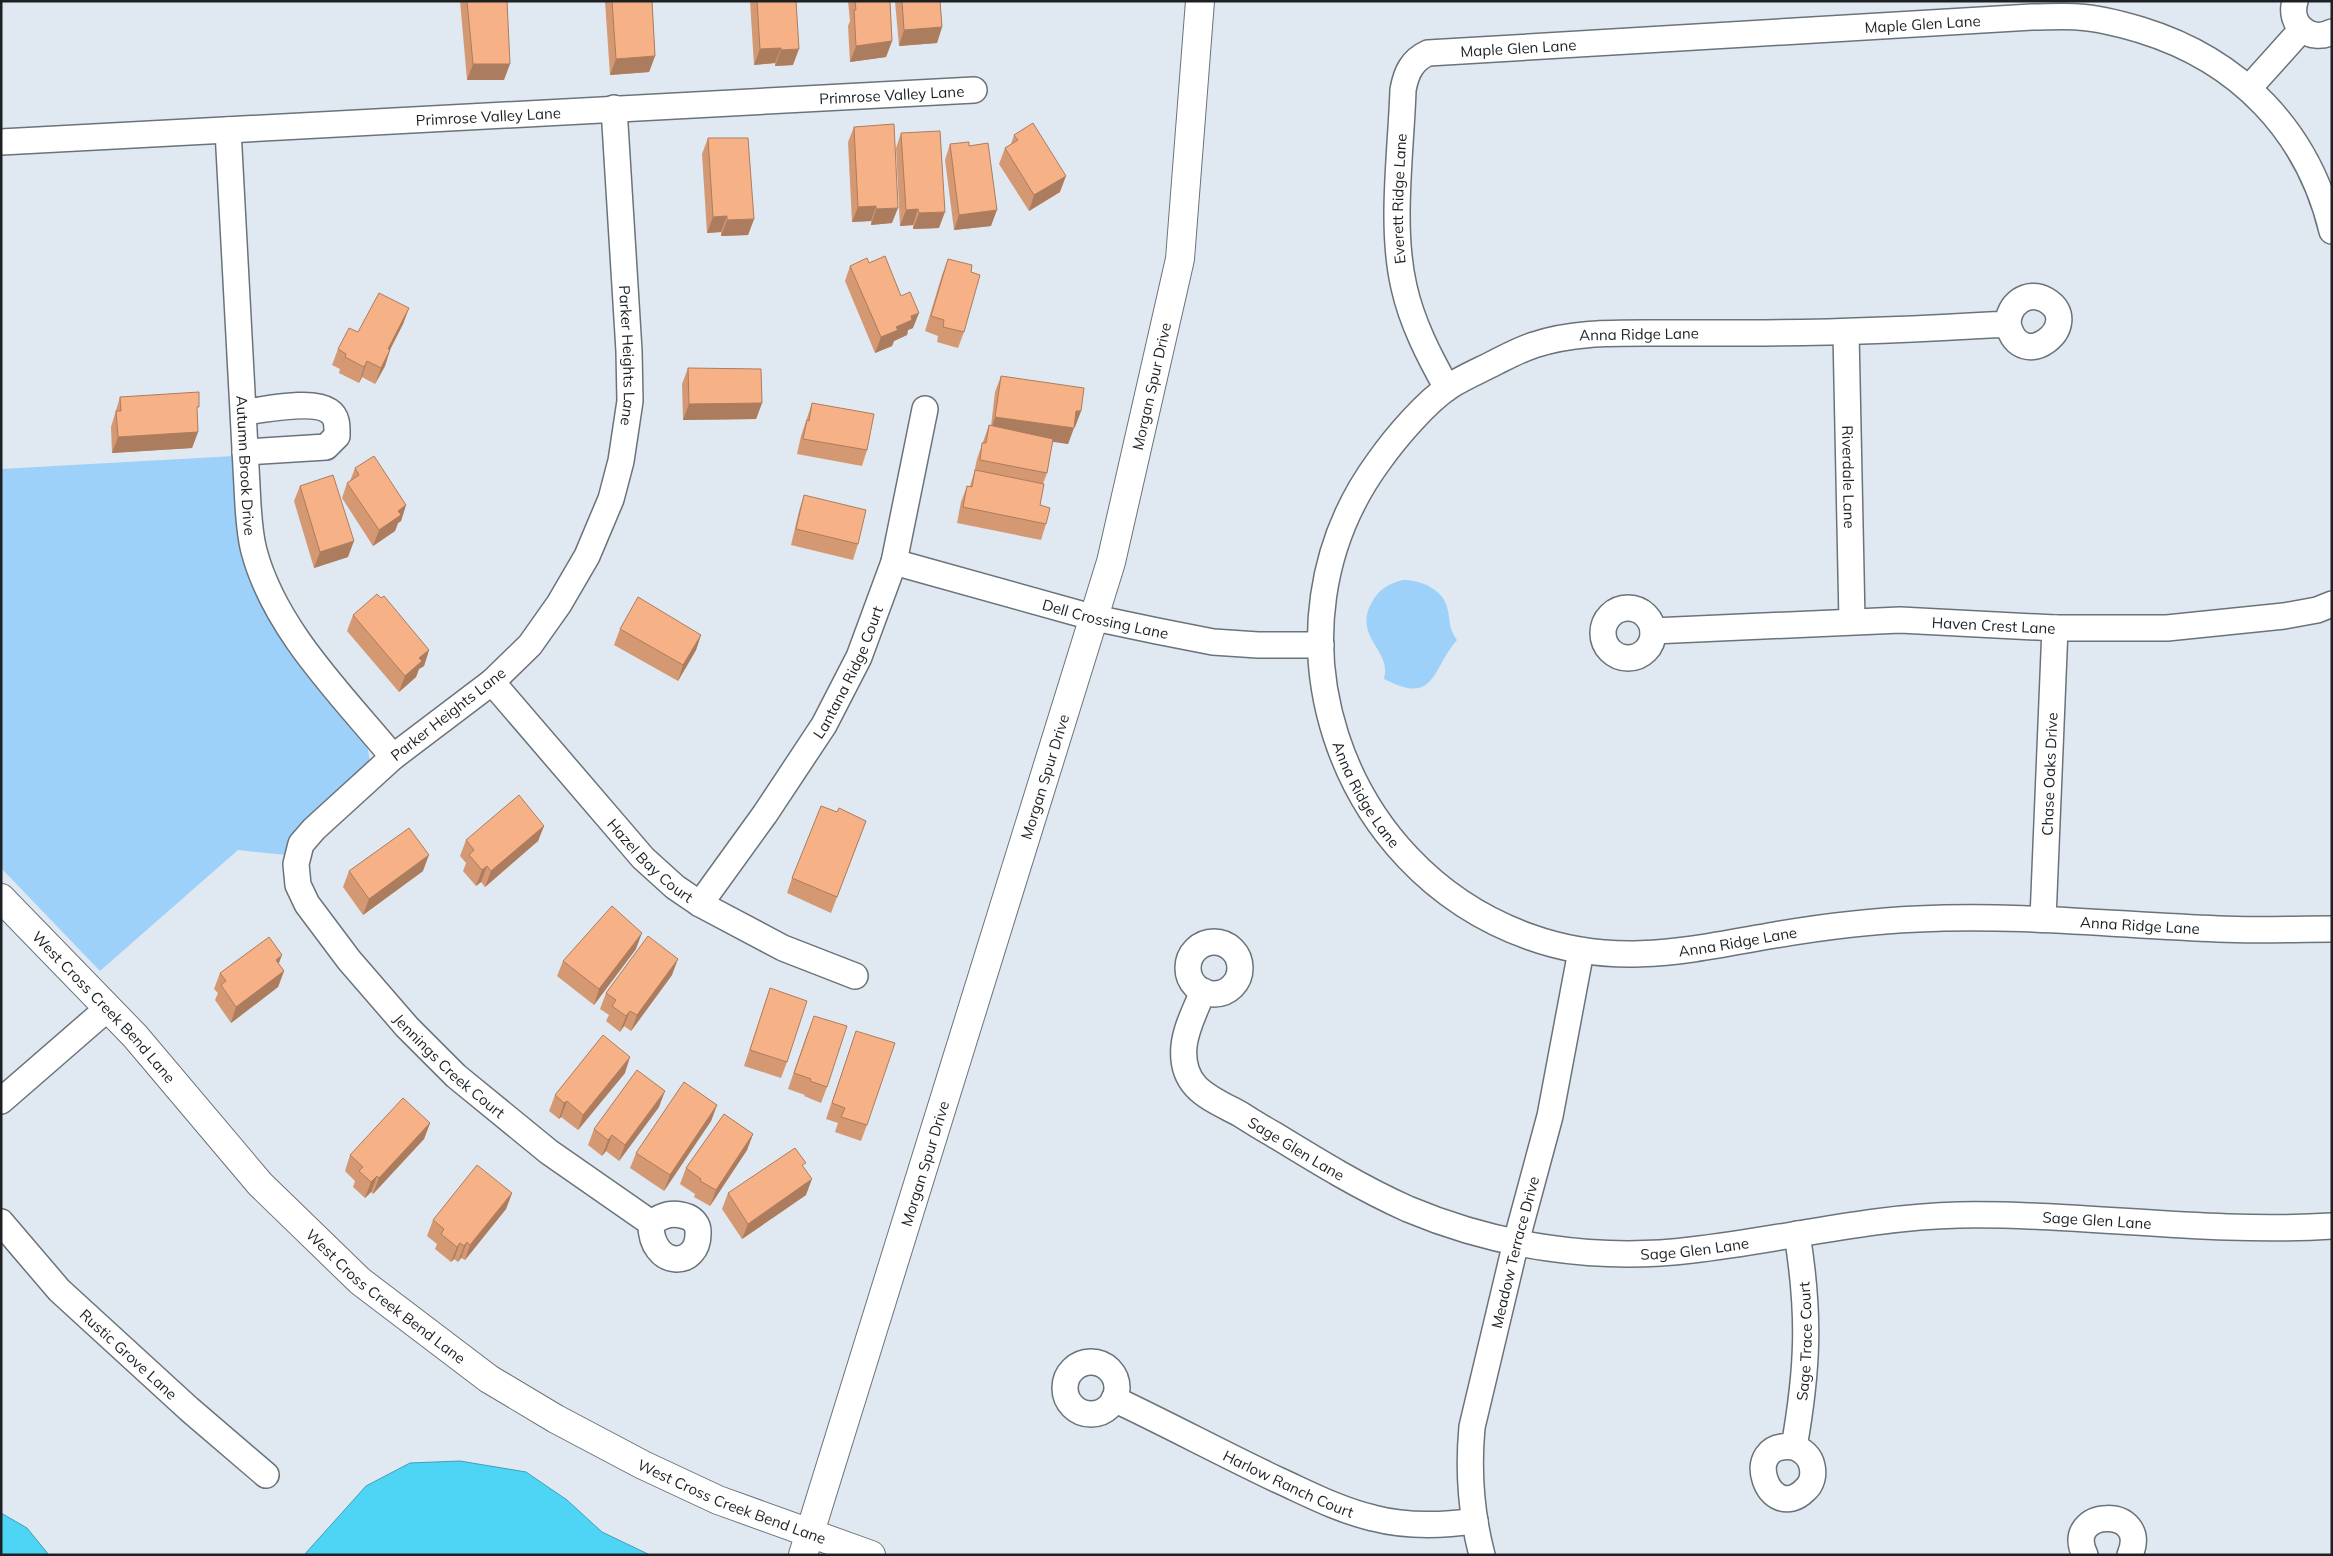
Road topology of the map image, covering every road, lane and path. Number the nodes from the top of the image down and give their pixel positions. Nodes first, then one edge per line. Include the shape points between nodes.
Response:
1 (1200, 1) edge
2 (2295, 1) edge
3 (2302, 29) junction
4 (2332, 32) edge
5 (1414, 62) joint
6 (2249, 88) junction
7 (974, 90) dead end
8 (614, 108) junction
9 (228, 130) junction
10 (1, 142) edge
11 (2332, 231) edge
12 (2008, 324) dead end
13 (1846, 332) junction
14 (1446, 388) junction
15 (925, 409) dead end
16 (244, 412) junction
17 (246, 452) junction
18 (894, 562) junction
19 (2332, 604) edge
20 (1095, 618) junction
21 (1852, 621) junction
22 (2055, 628) junction
23 (1653, 631) dead end
24 (1321, 645) junction
25 (492, 682) junction
26 (393, 757) junction
27 (296, 864) joint
28 (1, 898) edge
29 (700, 904) junction
30 (2043, 919) junction
31 (2332, 929) edge
32 (1581, 951) junction
33 (854, 976) dead end
34 (1203, 991) dead end
35 (108, 1008) junction
36 (1, 1101) edge
37 (1, 1222) edge
38 (652, 1223) dead end
39 (2332, 1226) edge
40 (1797, 1234) junction
41 (1516, 1242) junction
42 (1114, 1399) dead end
43 (1794, 1447) dead end
44 (266, 1475) dead end
45 (1475, 1521) junction
46 (806, 1544) edge
47 (871, 1555) edge
48 (1482, 1555) edge
49 (2085, 1555) edge
50 (2130, 1555) edge

1 - 20 street, Morgan Spur Drive via 1180,260 1111,562
2 - 3 street via 2294,18
3 - 4 street via 2316,36
3 - 6 street
5 - 6 street, Maple Glen Lane via 1428,53 1454,50 2079,16 2124,24 2166,38 2208,59
5 - 14 street, Everett Ridge Lane via 1403,90 1398,248 1410,309
6 - 11 street, Maple Glen Lane via 2284,127 2305,159 2319,189
7 - 8 street, Primrose Valley Lane
8 - 9 street, Primrose Valley Lane
8 - 25 street, Parker Heights Lane via 630,368 630,402 621,460 611,499 588,556 530,645
9 - 10 street, Primrose Valley Lane
9 - 16 street, Autumn Brook Drive
12 - 13 street, Anna Ridge Lane
13 - 14 street, Anna Ridge Lane via 1571,336 1531,345
13 - 21 street, Riverdale Lane
14 - 24 street, Anna Ridge Lane via 1393,442 1360,491 1329,570
15 - 18 street, Lantana Ridge Court
16 - 17 street, Autumn Brook Drive
16 - 17 street via 317,406 331,411 337,423 337,436 326,447
17 - 26 street, Autumn Brook Drive via 253,550 272,599 296,639
18 - 20 street, Dell Crossing Lane
18 - 29 street, Lantana Ridge Court via 859,657 824,725
19 - 22 street, Haven Crest Lane via 2310,612 2210,625
20 - 24 street, Dell Crossing Lane via 1213,642
20 - 46 street, Morgan Spur Drive
21 - 22 street, Haven Crest Lane via 1937,621
21 - 23 street, Haven Crest Lane
22 - 30 street, Chase Oaks Drive
24 - 32 street, Anna Ridge Lane via 1326,691 1341,750 1362,799 1393,843 1438,887 1482,916 1536,939
25 - 26 street, Parker Heights Lane
25 - 29 street, Hazel Bay Court via 644,858 675,887
26 - 27 street, Parker Heights Lane via 314,829 301,844
27 - 38 street, Jennings Creek Court via 298,885 307,904 349,960 407,1027 456,1076 549,1152
28 - 35 street, West Cross Creek Bend Lane
29 - 33 street, Hazel Bay Court via 783,948
30 - 31 street, Anna Ridge Lane via 2222,929
30 - 32 street, Anna Ridge Lane via 1968,917 1883,921 1665,954
32 - 41 street, Meadow Terrace Drive via 1550,1116
34 - 41 street, Sage Glen Lane via 1187,1034 1184,1055 1189,1075 1206,1097 1350,1179 1410,1209
35 - 36 street
35 - 46 street, West Cross Creek Bend Lane via 260,1184 367,1287 489,1379 556,1419
37 - 44 street, Rustic Grove Lane via 59,1290
39 - 40 street, Sage Glen Lane via 2225,1226 1957,1215 1899,1219
40 - 41 street, Sage Glen Lane via 1658,1253 1590,1252
40 - 43 street, Sage Trace Court via 1806,1296 1807,1351
41 - 45 street, Meadow Terrace Drive via 1472,1427 1470,1474
42 - 45 street, Harlow Ranch Court via 1351,1512 1412,1525
45 - 48 street, Meadow Terrace Drive
46 - 47 street, West Cross Creek Bend Lane
49 - 50 street via 2084,1531 2096,1520 2106,1517 2122,1522 2129,1530

